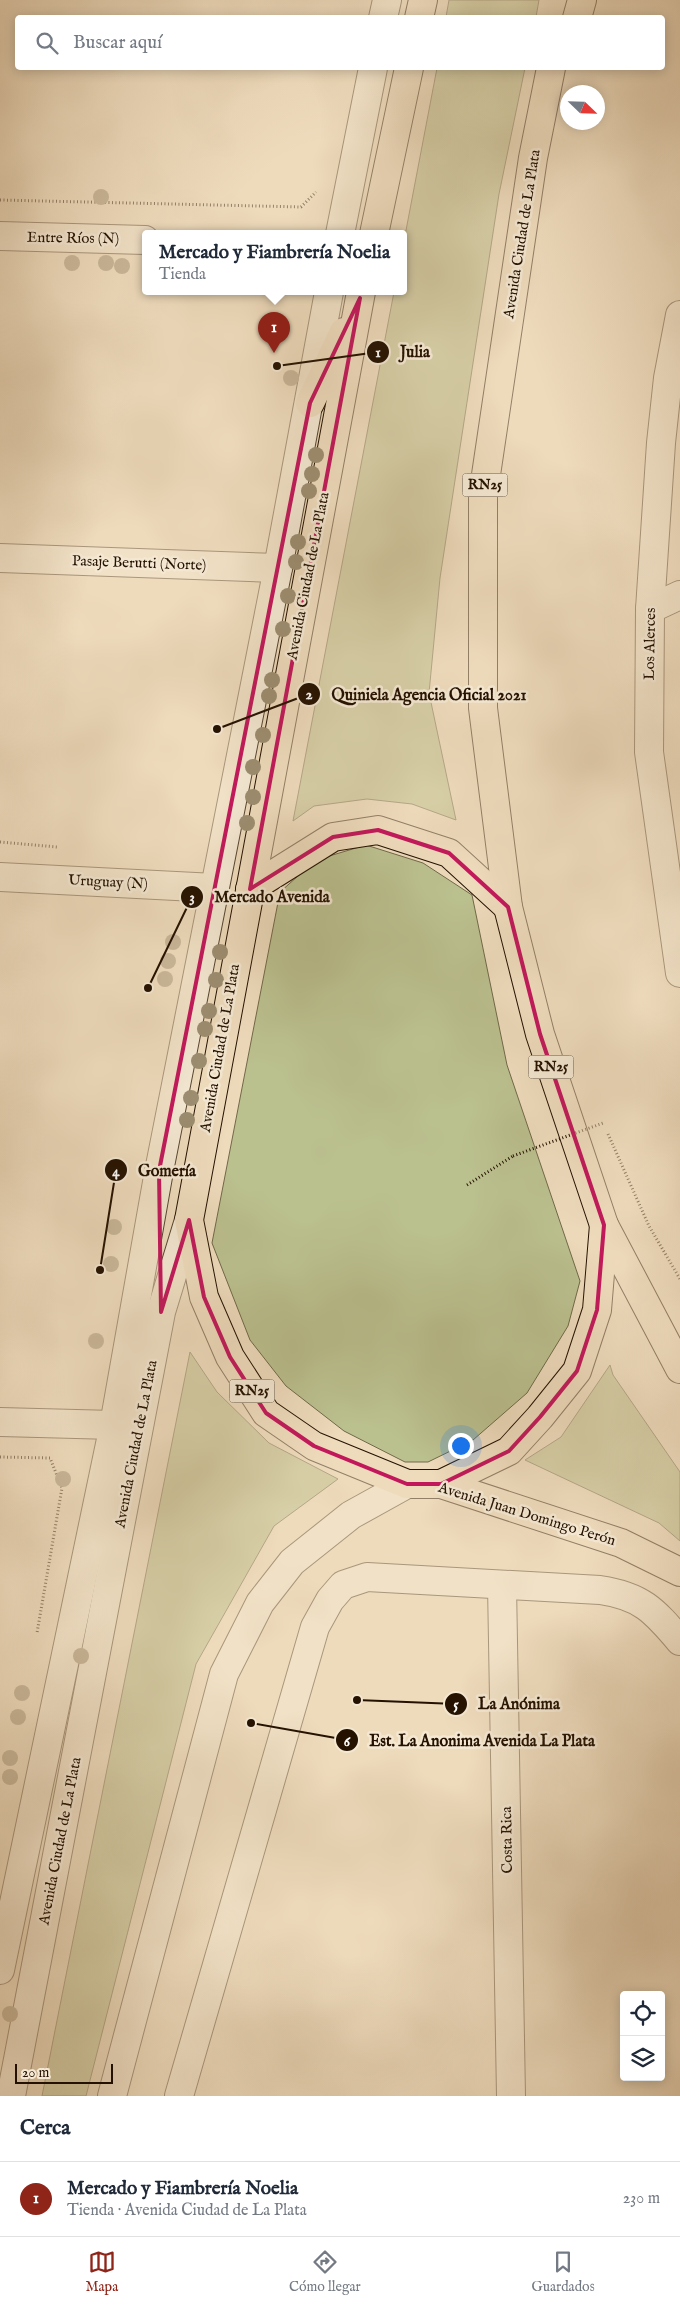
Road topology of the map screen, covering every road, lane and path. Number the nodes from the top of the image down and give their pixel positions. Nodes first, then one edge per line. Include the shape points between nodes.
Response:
1 (386, 0) edge
2 (423, 0) edge
3 (564, 0) edge
4 (582, 0) edge
5 (384, 15) edge
6 (420, 15) edge
7 (561, 15) edge
8 (578, 15) edge
9 (373, 70) edge
10 (409, 70) edge
11 (551, 70) edge
12 (561, 70) edge
13 (534, 158) junction
14 (0, 200) edge
15 (301, 207) dead end
16 (341, 230) edge
17 (375, 230) edge
18 (0, 236) edge
19 (142, 240) edge
20 (328, 295) edge
21 (360, 295) edge
22 (360, 295) edge
23 (680, 316) edge
24 (310, 403) junction
25 (670, 447) edge
26 (0, 558) edge
27 (278, 568) junction
28 (680, 595) edge
29 (650, 610) junction
30 (0, 877) edge
31 (215, 888) junction
32 (250, 889) junction
33 (508, 907) junction
34 (680, 973) edge
35 (159, 1171) junction
36 (467, 1185) dead end
37 (189, 1220) junction
38 (604, 1225) junction
39 (680, 1279) edge
40 (161, 1312) junction
41 (680, 1369) edge
42 (0, 1422) edge
43 (114, 1425) junction
44 (0, 1457) edge
45 (407, 1484) junction
46 (441, 1484) junction
47 (680, 1572) edge
48 (502, 1584) junction
49 (680, 1641) edge
50 (35, 1642) dead end
51 (62, 1834) junction
52 (3, 1939) edge
53 (0, 1970) edge
54 (122, 2054) junction
55 (11, 2096) edge
56 (112, 2096) edge
57 (131, 2096) edge
58 (179, 2096) edge
59 (511, 2096) edge

1 - 5 street
2 - 6 highway
3 - 7 highway
4 - 8 highway
9 - 16 street
10 - 17 highway
11 - 13 highway, Avenida Ciudad de La Plata / RN25
12 - 13 highway
13 - 33 highway, Avenida Ciudad de La Plata / RN25 via 483,495 482,708
14 - 15 path
18 - 19 street, Entre Ríos (N)
20 - 24 street, Avenida Ciudad de La Plata
21 - 24 highway
22 - 32 highway, Avenida Ciudad de La Plata / RN25
23 - 25 street, Los Alerces via 668,378
24 - 27 street, Avenida Ciudad de La Plata
25 - 29 street, Los Alerces
26 - 27 street, Pasaje Berutti (Norte)
27 - 31 street, Avenida Ciudad de La Plata
28 - 29 street
29 - 34 street, Los Alerces via 649,752
30 - 31 street, Uruguay (N)
31 - 35 street, Avenida Ciudad de La Plata
32 - 33 highway via 333,837 378,830 449,853
32 - 37 highway, Avenida Ciudad de La Plata / RN25
33 - 38 highway, Avenida Ciudad de La Plata / RN25 via 540,1034
35 - 40 street
35 - 43 street, Avenida Ciudad de La Plata
36 - 39 path, bridge via 513,1156 604,1123 649,1226
37 - 40 street, Avenida Ciudad de La Plata
37 - 45 highway, Avenida Juan Domingo Perón / RN25 via 204,1297 230,1357 266,1413 314,1446
38 - 41 highway, RN25
38 - 46 highway via 597,1310 577,1371 508,1451
40 - 51 street, Avenida Ciudad de La Plata
42 - 43 street
43 - 52 street, Avenida Ciudad de La Plata
44 - 50 path via 50,1458 62,1488
45 - 46 highway, Avenida Juan Domingo Perón / RN25
45 - 54 street via 352,1515 292,1562 260,1603 224,1674
46 - 47 highway, Avenida Juan Domingo Perón / RN25 via 621,1543
48 - 49 street via 620,1593 643,1603
48 - 58 street via 367,1577 343,1585 330,1600 315,1627
48 - 59 street, Costa Rica
51 - 52 street
51 - 55 street, Avenida Ciudad de La Plata
52 - 53 street, Avenida Ciudad de La Plata
54 - 56 street
54 - 57 street

